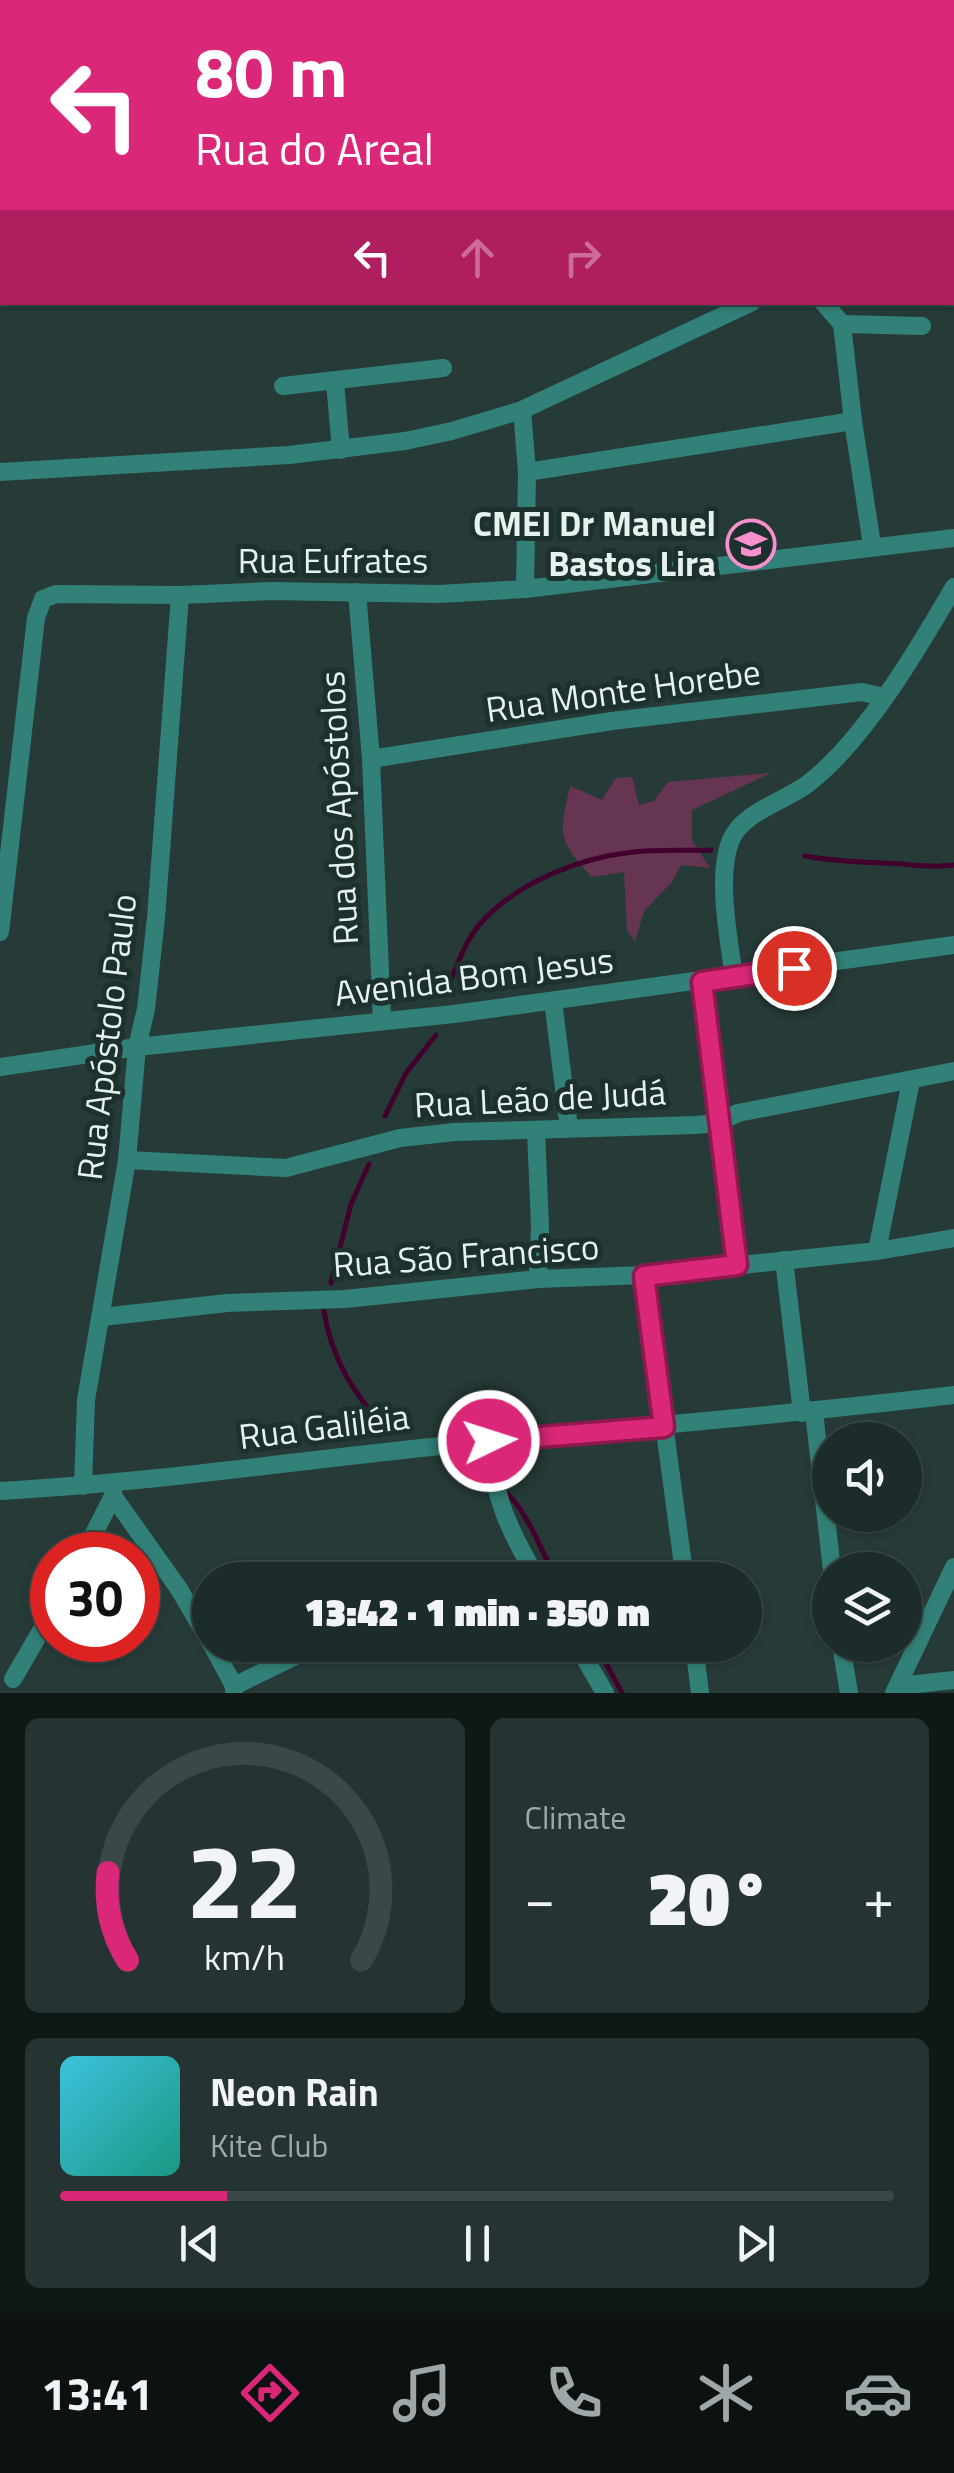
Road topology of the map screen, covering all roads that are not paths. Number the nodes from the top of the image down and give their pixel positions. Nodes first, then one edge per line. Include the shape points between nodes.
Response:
1 (746, 305) edge
2 (825, 305) edge
3 (842, 324) junction
4 (922, 326) dead end
5 (442, 368) dead end
6 (335, 382) junction
7 (283, 386) dead end
8 (522, 410) junction
9 (853, 421) junction
10 (341, 450) junction
11 (0, 472) edge
12 (527, 472) junction
13 (950, 538) edge
14 (872, 545) junction
15 (954, 587) edge
16 (525, 589) junction
17 (358, 592) junction
18 (180, 595) junction
19 (883, 697) junction
20 (371, 760) junction
21 (0, 932) edge
22 (954, 944) edge
23 (734, 976) junction
24 (702, 982) junction
25 (553, 1001) junction
26 (382, 1020) junction
27 (137, 1048) junction
28 (0, 1067) edge
29 (954, 1072) edge
30 (912, 1081) junction
31 (718, 1123) junction
32 (569, 1128) junction
33 (536, 1130) junction
34 (126, 1160) junction
35 (954, 1238) edge
36 (877, 1250) junction
37 (784, 1260) junction
38 (737, 1265) junction
39 (644, 1276) junction
40 (538, 1279) junction
41 (102, 1317) junction
42 (954, 1395) edge
43 (808, 1413) junction
44 (664, 1427) junction
45 (489, 1441) junction
46 (83, 1486) junction
47 (113, 1490) junction
48 (0, 1491) edge
49 (93, 1532) edge
50 (829, 1552) edge
51 (529, 1562) edge
52 (683, 1562) edge
53 (954, 1568) edge
54 (192, 1611) edge
55 (30, 1650) edge
56 (220, 1662) edge
57 (286, 1662) edge
58 (587, 1662) edge
59 (696, 1662) edge
60 (843, 1662) edge
61 (13, 1679) dead end
62 (954, 1680) edge
63 (234, 1689) edge
64 (897, 1690) edge
65 (605, 1693) edge
66 (700, 1693) edge
67 (848, 1693) edge

1 - 8 street
2 - 3 street
3 - 4 street
3 - 9 street
5 - 6 street
6 - 7 street
6 - 10 street
8 - 10 street via 405,441
8 - 12 street
9 - 12 street
9 - 14 street
10 - 11 street
12 - 16 street
13 - 14 street, Rua Eufrates
14 - 16 street, Rua Eufrates
15 - 19 street
16 - 17 street, Rua Eufrates
17 - 18 street, Rua Eufrates
17 - 20 street, Rua dos Apóstolos
18 - 21 street, Rua Eufrates via 56,594 38,608
18 - 27 street, Rua Apóstolo Paulo via 156,918
19 - 20 street, Rua Monte Horebe via 862,692 612,721
19 - 23 street via 828,768 732,837 725,878
20 - 26 street, Rua dos Apóstolos
22 - 23 street, Avenida Bom Jesus
23 - 24 street, Avenida Bom Jesus
24 - 25 street, Avenida Bom Jesus
24 - 31 street
25 - 26 street, Avenida Bom Jesus
25 - 32 street
26 - 27 street, Avenida Bom Jesus
27 - 28 street, Avenida Bom Jesus
27 - 34 street, Rua Apóstolo Paulo
29 - 30 street, Rua Leão de Judá
30 - 31 street, Rua Leão de Judá via 738,1113
30 - 36 street
31 - 32 street, Rua Leão de Judá
31 - 38 street
32 - 33 street, Rua Leão de Judá
33 - 34 street, Rua Leão de Judá via 400,1138 286,1168
33 - 40 street
34 - 41 street, Rua Apóstolo Paulo
35 - 36 street, Rua São Francisco
36 - 37 street, Rua São Francisco
37 - 38 street, Rua São Francisco
37 - 43 street
38 - 39 street, Rua São Francisco
39 - 40 street, Rua São Francisco
39 - 44 street
40 - 41 street, Rua São Francisco
41 - 46 street, Rua Apóstolo Paulo via 86,1400
42 - 43 street, Rua Galiléia
43 - 44 street, Rua Galiléia
43 - 50 street
44 - 45 street, Rua Galiléia
44 - 52 street
45 - 47 street, Rua Galiléia
45 - 51 street via 498,1502
46 - 47 street, Rua Galiléia
46 - 48 street, Rua Galiléia
47 - 49 street
47 - 54 street
53 - 64 street
55 - 61 street
56 - 63 street
57 - 63 street
58 - 65 street
59 - 66 street
60 - 67 street
62 - 64 street

